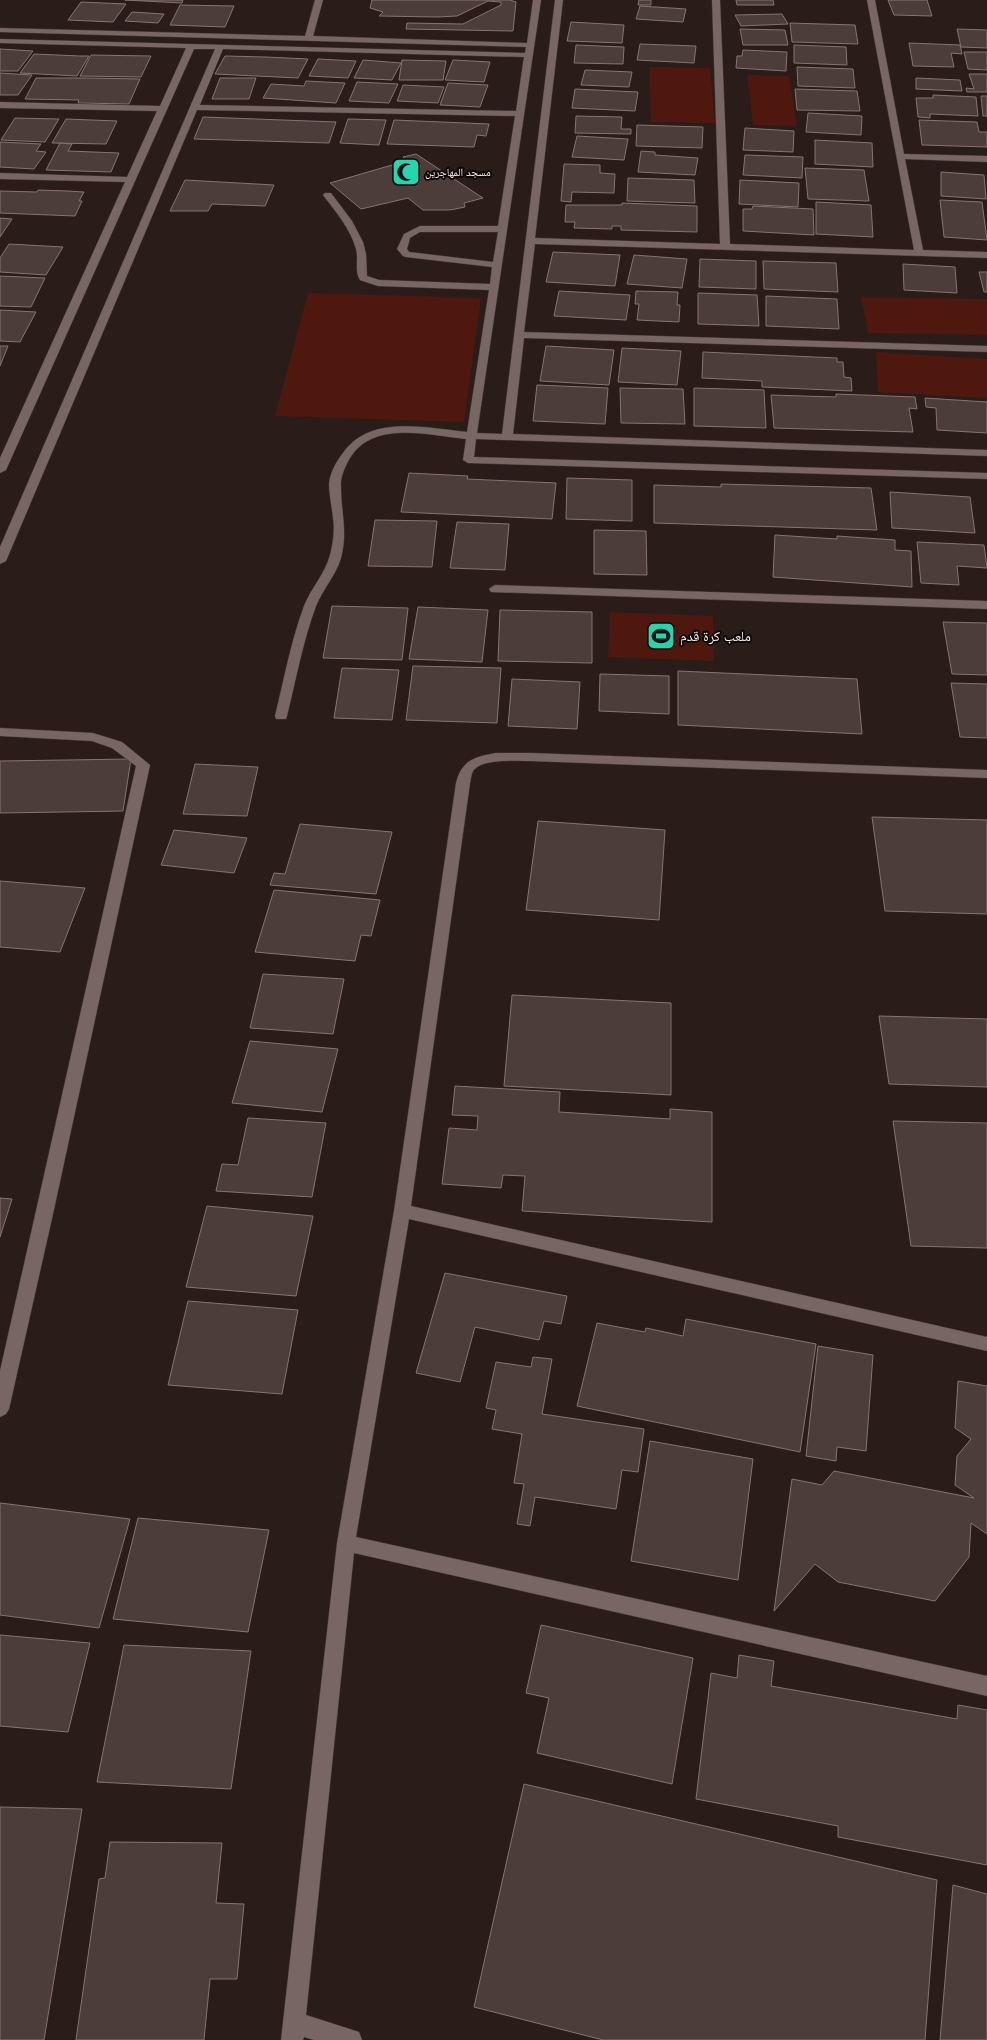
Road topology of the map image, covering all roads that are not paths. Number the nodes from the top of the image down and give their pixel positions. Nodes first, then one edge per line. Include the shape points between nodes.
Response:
1 (319, 0) edge
2 (538, 0) edge
3 (559, 0) edge
4 (716, 0) edge
5 (871, 0) edge
6 (0, 30) edge
7 (308, 39) junction
8 (0, 41) edge
9 (531, 45) junction
10 (191, 46) junction
11 (220, 47) junction
12 (529, 56) junction
13 (0, 105) edge
14 (195, 107) junction
15 (163, 109) junction
16 (520, 114) junction
17 (901, 156) junction
18 (987, 160) edge
19 (0, 176) edge
20 (131, 180) junction
21 (328, 195) dead end
22 (503, 229) junction
23 (530, 241) junction
24 (724, 247) junction
25 (919, 253) junction
26 (987, 256) edge
27 (498, 265) junction
28 (494, 287) junction
29 (520, 335) junction
30 (987, 349) edge
31 (472, 436) junction
32 (507, 437) junction
33 (987, 453) edge
34 (0, 470) edge
35 (987, 476) edge
36 (0, 561) edge
37 (495, 589) dead end
38 (987, 605) edge
39 (281, 716) dead end
40 (0, 732) edge
41 (987, 774) edge
42 (402, 1211) junction
43 (987, 1344) edge
44 (0, 1409) edge
45 (346, 1543) junction
46 (987, 1686) edge
47 (293, 2031) edge
48 (351, 2040) edge

1 - 7 street
2 - 9 street
3 - 23 street
4 - 24 street
5 - 17 street
6 - 7 street
7 - 9 street
8 - 10 street
9 - 12 street
10 - 11 street
10 - 15 street
11 - 12 street
11 - 14 street
12 - 16 street
13 - 15 street
14 - 16 street
14 - 36 street
15 - 20 street
16 - 22 street
17 - 18 street
17 - 25 street
19 - 20 street
20 - 34 street
21 - 28 street via 345,214 361,252 360,273 363,278 378,283
22 - 27 street
22 - 27 street via 420,228 404,238 402,249 406,254
23 - 24 street
23 - 29 street
24 - 25 street
25 - 26 street
27 - 28 street
28 - 31 street
29 - 30 street
29 - 32 street
31 - 32 street
31 - 35 street via 468,460
31 - 39 street via 387,432 367,436 346,456 336,483 340,535 332,565 316,591
32 - 33 street
37 - 38 street
40 - 44 street via 93,737 117,744 143,765
41 - 42 street via 531,756 490,758 472,765 466,771 463,783
42 - 43 street
42 - 45 street
45 - 46 street
45 - 47 street
47 - 48 street

